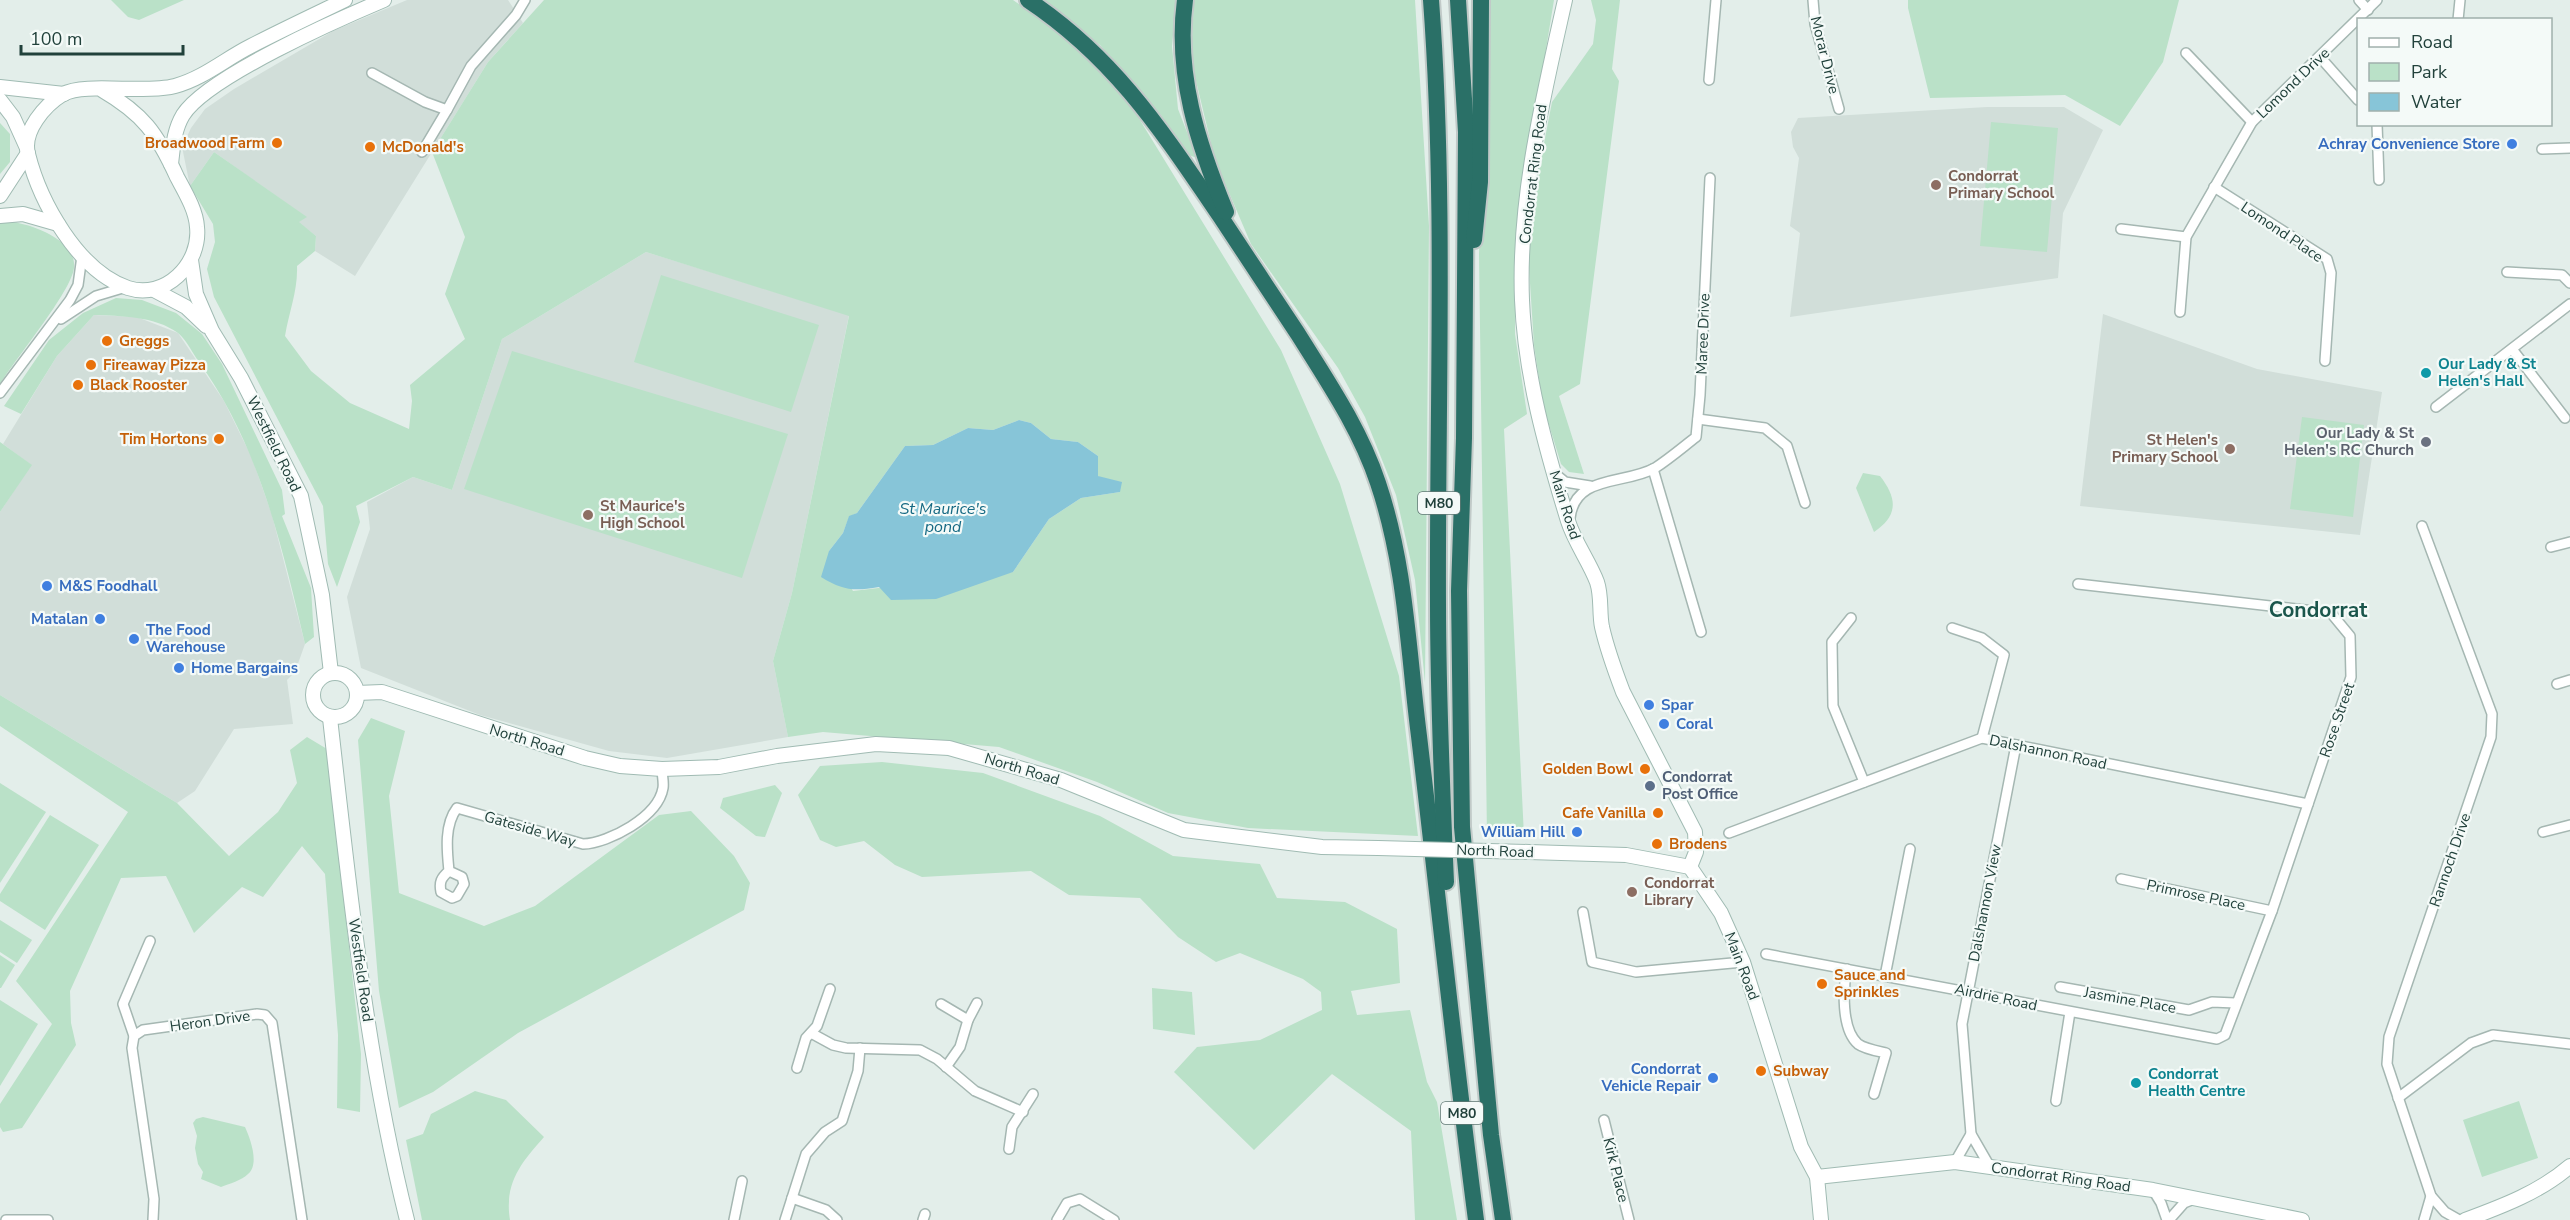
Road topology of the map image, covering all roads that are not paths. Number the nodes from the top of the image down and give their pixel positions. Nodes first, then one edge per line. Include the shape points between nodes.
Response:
1 (345, 0) edge
2 (384, 0) edge
3 (525, 0) edge
4 (1028, 0) edge
5 (1185, 0) edge
6 (1431, 0) edge
7 (1458, 0) edge
8 (1481, 0) edge
9 (1565, 0) edge
10 (1716, 0) edge
11 (1813, 0) edge
12 (2359, 0) edge
13 (2377, 0) edge
14 (2460, 0) edge
15 (2368, 10) junction
16 (2360, 18) edge
17 (2458, 18) edge
18 (2357, 21) edge
19 (2186, 53) dead end
20 (2320, 57) junction
21 (372, 73) dead end
22 (1709, 80) dead end
23 (0, 87) edge
24 (102, 90) junction
25 (56, 96) junction
26 (2357, 99) edge
27 (0, 100) edge
28 (1839, 109) dead end
29 (447, 110) junction
30 (2252, 122) junction
31 (2377, 126) edge
32 (2542, 148) dead end
33 (2570, 148) edge
34 (28, 151) junction
35 (422, 152) dead end
36 (171, 164) junction
37 (1710, 178) dead end
38 (2379, 180) dead end
39 (2214, 187) junction
40 (0, 196) edge
41 (0, 216) edge
42 (58, 224) junction
43 (2121, 229) dead end
44 (2186, 237) junction
45 (1239, 243) junction
46 (192, 260) junction
47 (84, 263) junction
48 (2507, 272) dead end
49 (2570, 283) edge
50 (126, 287) junction
51 (154, 290) junction
52 (2570, 304) edge
53 (2180, 312) dead end
54 (54, 324) junction
55 (212, 331) junction
56 (1464, 349) junction
57 (2512, 349) junction
58 (2325, 361) dead end
59 (0, 393) edge
60 (2436, 406) dead end
61 (1698, 418) junction
62 (2565, 418) dead end
63 (1540, 421) joint
64 (1653, 469) junction
65 (1554, 473) junction
66 (1590, 486) junction
67 (1805, 503) dead end
68 (1569, 523) junction
69 (2422, 526) dead end
70 (2570, 542) edge
71 (2552, 547) dead end
72 (2078, 584) dead end
73 (1851, 618) dead end
74 (1952, 628) dead end
75 (1701, 632) dead end
76 (331, 673) junction
77 (2570, 680) edge
78 (2557, 684) dead end
79 (357, 693) junction
80 (330, 718) junction
81 (1982, 738) junction
82 (2016, 745) junction
83 (662, 769) junction
84 (1864, 782) junction
85 (2308, 804) junction
86 (2570, 825) edge
87 (2543, 832) dead end
88 (1729, 833) dead end
89 (1910, 849) dead end
90 (1690, 867) junction
91 (448, 871) dead end
92 (2121, 879) dead end
93 (2272, 911) junction
94 (1582, 912) dead end
95 (150, 941) dead end
96 (1766, 954) dead end
97 (1743, 962) junction
98 (1847, 969) junction
99 (1885, 976) junction
100 (2060, 987) dead end
101 (830, 989) dead end
102 (1969, 991) junction
103 (977, 1003) dead end
104 (941, 1004) dead end
105 (2235, 1004) junction
106 (1452, 1005) junction
107 (2070, 1012) junction
108 (968, 1020) junction
109 (811, 1033) junction
110 (2225, 1035) joint
111 (134, 1036) junction
112 (2570, 1044) edge
113 (860, 1048) junction
114 (946, 1067) junction
115 (797, 1068) dead end
116 (1033, 1094) dead end
117 (1874, 1094) dead end
118 (2398, 1098) junction
119 (2056, 1101) dead end
120 (1023, 1112) junction
121 (1604, 1120) dead end
122 (1971, 1134) junction
123 (1009, 1149) dead end
124 (1955, 1162) junction
125 (2570, 1166) edge
126 (1990, 1167) junction
127 (1817, 1177) junction
128 (742, 1181) dead end
129 (2152, 1190) junction
130 (2431, 1196) junction
131 (792, 1198) junction
132 (2195, 1199) junction
133 (6, 1220) edge
134 (48, 1220) edge
135 (153, 1220) edge
136 (302, 1220) edge
137 (407, 1220) edge
138 (734, 1220) edge
139 (785, 1220) edge
140 (837, 1220) edge
141 (1057, 1220) edge
142 (1114, 1220) edge
143 (1476, 1220) edge
144 (1503, 1220) edge
145 (1629, 1220) edge
146 (1821, 1220) edge
147 (2168, 1220) edge
148 (2302, 1220) edge
149 (2424, 1220) edge
150 (2459, 1220) edge
151 (2465, 1220) edge

1 - 24 main road via 249,47 196,80 173,87
2 - 36 main road via 246,67 194,102 177,128
3 - 29 street via 471,66
4 - 45 highway, M80 via 1085,43 1133,93
5 - 45 highway, M80 via 1181,28 1187,93 1205,162
6 - 106 highway, M80 via 1440,214 1440,727
7 - 56 highway, M80 via 1466,132
8 - 56 highway, M80 via 1480,182
9 - 63 main road, Condorrat Ring Road via 1540,110 1524,218 1522,299 1528,361
10 - 22 street
11 - 28 street, Morar Drive via 1815,24
12 - 15 street
13 - 15 street, Lomond Drive
14 - 17 street
15 - 16 street, Lomond Drive
18 - 20 street, Lomond Drive
19 - 30 street
20 - 26 street
20 - 30 street, Lomond Drive
21 - 29 street
23 - 25 main road
24 - 25 main road
24 - 36 main road via 140,116
25 - 34 main road via 34,124
27 - 34 main road via 13,117
29 - 35 street
30 - 39 street, Lomond Drive
31 - 38 street
32 - 33 street
34 - 40 main road
34 - 42 main road
36 - 46 main road via 197,225
37 - 61 street, Maree Drive
39 - 44 street, Lomond Drive
39 - 58 street, Lomond Place via 2327,259 2331,273
41 - 42 main road via 23,214
42 - 47 main road
43 - 44 street
44 - 53 street, Lomond Drive
45 - 106 highway, M80 via 1353,423 1377,482 1394,541 1406,602
46 - 51 main road via 175,279
46 - 55 main road, Westfield Road via 196,294
47 - 50 main road
47 - 54 street via 78,285
48 - 49 street via 2562,275
50 - 51 main road
50 - 54 street via 96,296
51 - 55 main road, Westfield Road via 186,307
52 - 57 street
54 - 59 street
55 - 76 main road, Westfield Road via 241,378 301,496 322,595
56 - 144 highway, M80 via 1459,591 1462,827 1491,1135
57 - 60 street
57 - 62 street
61 - 64 street, Maree Drive via 1696,437
61 - 67 street via 1765,428 1787,446
63 - 65 main road, Main Road
64 - 66 street, Maree Drive
64 - 75 street
65 - 66 street via 1565,482
65 - 68 main road, Main Road
66 - 68 street via 1578,494
68 - 90 main road, Main Road via 1597,582 1602,626 1623,692 1695,832 1696,852
69 - 118 street, Rannoch Drive via 2492,714 2491,737 2389,1037 2387,1064
70 - 71 street
72 - 85 street, Rose Street via 2331,613 2350,636 2351,677
73 - 84 street via 1832,642 1833,706
74 - 81 street via 1982,638 2004,655
76 - 79 main road via 343,674 354,683
76 - 80 main road via 316,683 312,693 317,708
77 - 78 street
79 - 80 main road via 356,702 346,714
79 - 83 main road, North Road via 382,692 585,758
80 - 137 main road, Westfield Road via 359,964
81 - 82 street, Dalshannon Road
81 - 84 street, Dalshannon Road
82 - 85 street, Dalshannon Road
82 - 102 street, Dalshannon View
83 - 90 main road, North Road, bridge via 718,767 876,744 949,748 1061,780 1184,830 1322,847 1626,855
83 - 91 street, Gateside Way via 663,789 657,803 624,830 595,844 583,844 457,808 447,845
84 - 88 street, Dalshannon Road
85 - 93 street, Rose Street
86 - 87 street
89 - 99 street
90 - 97 main road, Main Road via 1721,913
92 - 93 street, Primrose Place
93 - 105 street, Rose Street
94 - 97 street via 1592,962 1636,972
95 - 111 street via 123,1004
96 - 98 street, Airdrie Road
97 - 127 main road, Main Road via 1801,1147
98 - 99 street, Airdrie Road
98 - 117 street via 1844,1003 1853,1038 1862,1046 1886,1053
99 - 102 street, Airdrie Road
100 - 105 street, Jasmine Place via 2189,1011 2212,1002
101 - 109 street
102 - 107 street, Airdrie Road
102 - 122 street, Dalshannon View via 1962,1024
103 - 108 street
104 - 108 street
105 - 110 street, Rose Street
106 - 143 highway, M80
107 - 110 street, Airdrie Road via 2217,1039
107 - 119 street
108 - 114 street via 960,1047
109 - 113 street via 833,1045
109 - 115 street
111 - 135 street via 132,1048 154,1199
111 - 136 street, Heron Drive via 143,1030 257,1014 272,1023
112 - 118 street via 2493,1035 2471,1042
113 - 114 street via 920,1050
113 - 131 street via 858,1071 842,1121 825,1132 806,1154
114 - 120 street via 975,1091
116 - 120 street
118 - 130 street, Rannoch Drive
120 - 123 street via 1012,1127
121 - 145 street, Kirk Place
122 - 124 street
122 - 126 street, Dalshannon View
124 - 126 main road, Condorrat Ring Road
124 - 127 main road, Condorrat Ring Road
125 - 151 main road via 2551,1183
126 - 129 main road, Condorrat Ring Road
127 - 146 main road, Main Road
128 - 138 street
129 - 132 main road, Condorrat Ring Road
129 - 147 street
130 - 149 street
130 - 150 street, Rannoch Drive via 2445,1212
131 - 139 street
131 - 140 street via 826,1210
132 - 147 street via 2184,1203
132 - 148 main road, Condorrat Ring Road
133 - 134 street
141 - 142 street via 1067,1203 1080,1199

